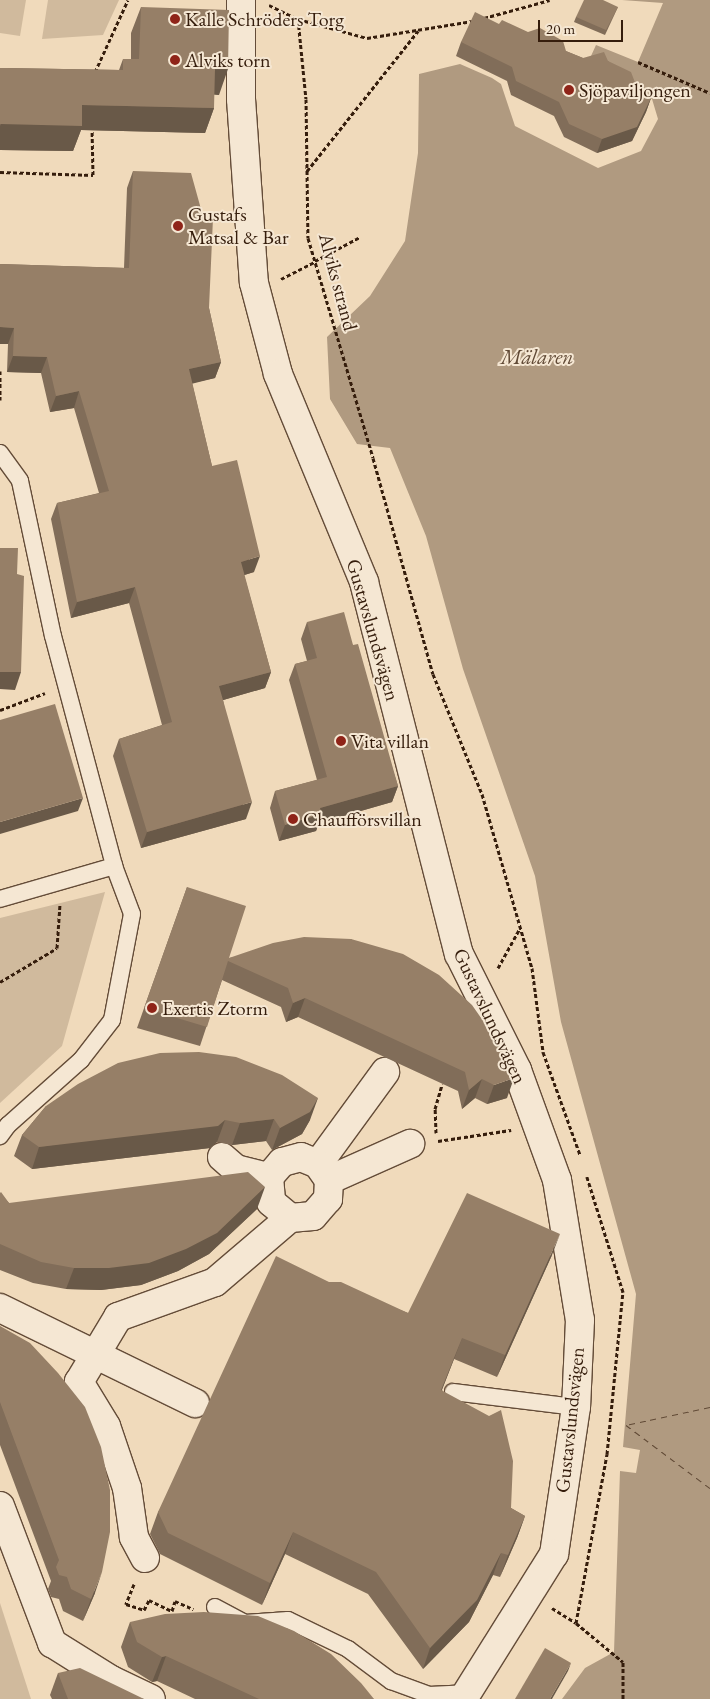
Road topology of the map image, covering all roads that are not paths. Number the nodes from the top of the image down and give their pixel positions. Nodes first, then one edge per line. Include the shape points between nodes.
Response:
1 (241, 0) edge
2 (0, 453) edge
3 (114, 866) junction
4 (0, 899) edge
5 (385, 1072) dead end
6 (0, 1136) edge
7 (410, 1144) road end
8 (222, 1157) dead end
9 (323, 1172) junction
10 (269, 1177) junction
11 (290, 1218) junction
12 (0, 1308) edge
13 (95, 1353) junction
14 (453, 1392) edge
15 (195, 1403) dead end
16 (576, 1407) junction
17 (0, 1506) edge
18 (145, 1558) road end
19 (208, 1610) edge
20 (464, 1696) edge
21 (151, 1699) edge

1 - 16 street, Gustavslundsvägen via 240,99 256,292 278,374 364,582 459,954 516,1070 557,1180 580,1320
2 - 3 lane via 20,481 66,685
3 - 4 lane
3 - 6 lane via 132,914 112,1020 81,1060 8,1125
5 - 9 street
7 - 9 street
8 - 10 street via 236,1169
9 - 10 street via 301,1157 282,1162
9 - 11 street via 328,1199 313,1216
10 - 11 street via 271,1202
11 - 13 street via 261,1257 215,1282 118,1317
12 - 13 street
13 - 15 street
13 - 18 street via 79,1382 106,1426 128,1488 134,1537
14 - 16 lane
16 - 20 street, Gustavslundsvägen via 554,1554
17 - 21 street via 52,1643 112,1680
19 - 20 lane via 245,1623 288,1620 348,1649 391,1681 429,1695

